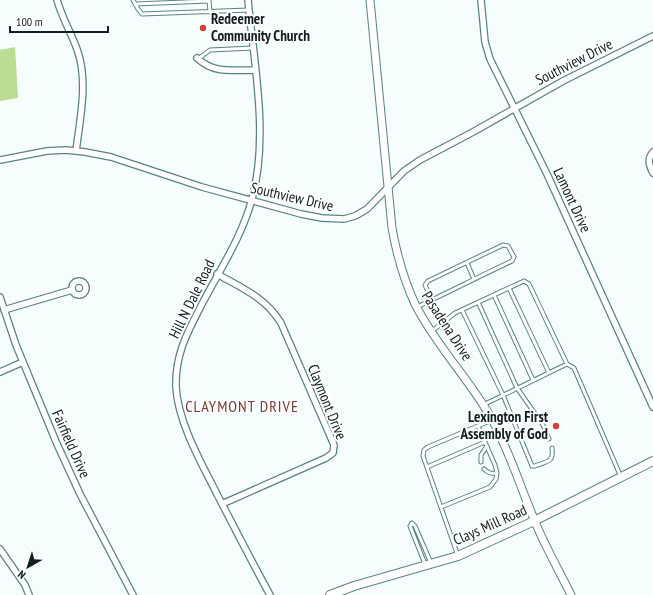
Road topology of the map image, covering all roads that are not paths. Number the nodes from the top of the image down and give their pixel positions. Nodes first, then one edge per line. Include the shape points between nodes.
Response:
1 (57, 0) edge
2 (209, 0) edge
3 (248, 0) edge
4 (370, 0) edge
5 (481, 0) edge
6 (134, 2) edge
7 (249, 10) junction
8 (210, 12) junction
9 (653, 36) edge
10 (253, 48) junction
11 (197, 59) joint
12 (255, 70) junction
13 (514, 108) junction
14 (76, 151) junction
15 (653, 152) edge
16 (0, 160) edge
17 (653, 173) edge
18 (389, 186) junction
19 (251, 201) junction
20 (467, 263) junction
21 (217, 274) junction
22 (474, 279) junction
23 (509, 288) junction
24 (72, 290) dead end
25 (494, 295) junction
26 (0, 297) edge
27 (432, 300) junction
28 (478, 302) junction
29 (417, 308) junction
30 (4, 310) junction
31 (462, 310) junction
32 (432, 331) junction
33 (23, 362) junction
34 (567, 364) junction
35 (0, 372) edge
36 (549, 373) junction
37 (533, 380) junction
38 (517, 388) junction
39 (502, 395) junction
40 (483, 405) junction
41 (653, 407) edge
42 (492, 420) junction
43 (478, 426) junction
44 (549, 439) dead end
45 (485, 442) junction
46 (487, 446) junction
47 (552, 448) dead end
48 (653, 461) edge
49 (481, 462) dead end
50 (427, 467) junction
51 (484, 469) dead end
52 (497, 473) junction
53 (621, 477) junction
54 (222, 504) junction
55 (441, 507) junction
56 (534, 521) junction
57 (0, 549) edge
58 (458, 556) junction
59 (428, 565) junction
60 (29, 595) edge
61 (133, 595) edge
62 (270, 595) edge
63 (330, 595) edge
64 (571, 595) edge

1 - 14 street via 78,52 83,76
2 - 6 lane
2 - 8 lane
3 - 7 street, Hill N Dale Road
4 - 18 street, Pasadena Drive
5 - 13 street, Lamont Drive via 487,50
6 - 8 lane via 142,14
7 - 8 lane
7 - 10 street, Hill N Dale Road
9 - 13 street, Southview Drive via 563,80
10 - 11 lane via 210,50
10 - 12 street, Hill N Dale Road
11 - 12 street via 214,69
12 - 19 street, Hill N Dale Road via 260,151
13 - 18 street, Southview Drive via 420,160
13 - 41 street, Lamont Drive via 547,174
14 - 16 street, Southview Drive via 46,151
14 - 19 street, Southview Drive via 112,157
15 - 17 street via 649,158
18 - 19 street, Southview Drive via 367,209 344,219 322,218
18 - 29 street, Pasadena Drive via 396,253
19 - 21 street, Hill N Dale Road
20 - 22 lane
20 - 22 lane via 506,245 514,257 512,261
20 - 27 lane via 426,283
21 - 54 street, Hill N Dale Road via 181,346 176,388 188,431
21 - 54 street, Claymont Drive via 271,308 334,445 333,453 326,458
22 - 27 lane
23 - 25 lane
23 - 34 lane via 524,281 529,284
23 - 36 lane
24 - 30 street
25 - 28 lane
25 - 37 lane
26 - 30 street, Fairfield Drive
27 - 29 lane
28 - 31 lane
28 - 38 lane
29 - 32 street, Pasadena Drive
30 - 33 street, Fairfield Drive
31 - 32 lane
31 - 39 lane
32 - 40 street, Pasadena Drive
33 - 35 street
33 - 61 street, Fairfield Drive via 80,494
34 - 36 lane
34 - 53 lane via 574,368
36 - 37 lane
37 - 38 lane
38 - 39 lane
38 - 44 lane via 543,425
39 - 40 lane
39 - 47 lane via 532,466 551,459
40 - 42 street, Pasadena Drive
42 - 43 lane
42 - 56 street, Pasadena Drive via 509,454
43 - 45 lane
43 - 50 lane via 424,450 423,456
45 - 46 lane
45 - 50 lane
46 - 49 lane via 481,455
46 - 52 lane
48 - 53 main road, Clays Mill Road
50 - 55 lane
51 - 52 lane via 492,474
52 - 55 lane via 490,487
53 - 56 main road, Clays Mill Road
54 - 62 street, Hill N Dale Road
55 - 58 lane
56 - 58 main road, Clays Mill Road
56 - 64 street, Pasadena Drive
57 - 60 street
58 - 59 main road, Clays Mill Road
59 - 59 lane via 410,526 412,524 415,526
59 - 63 main road, Clays Mill Road

